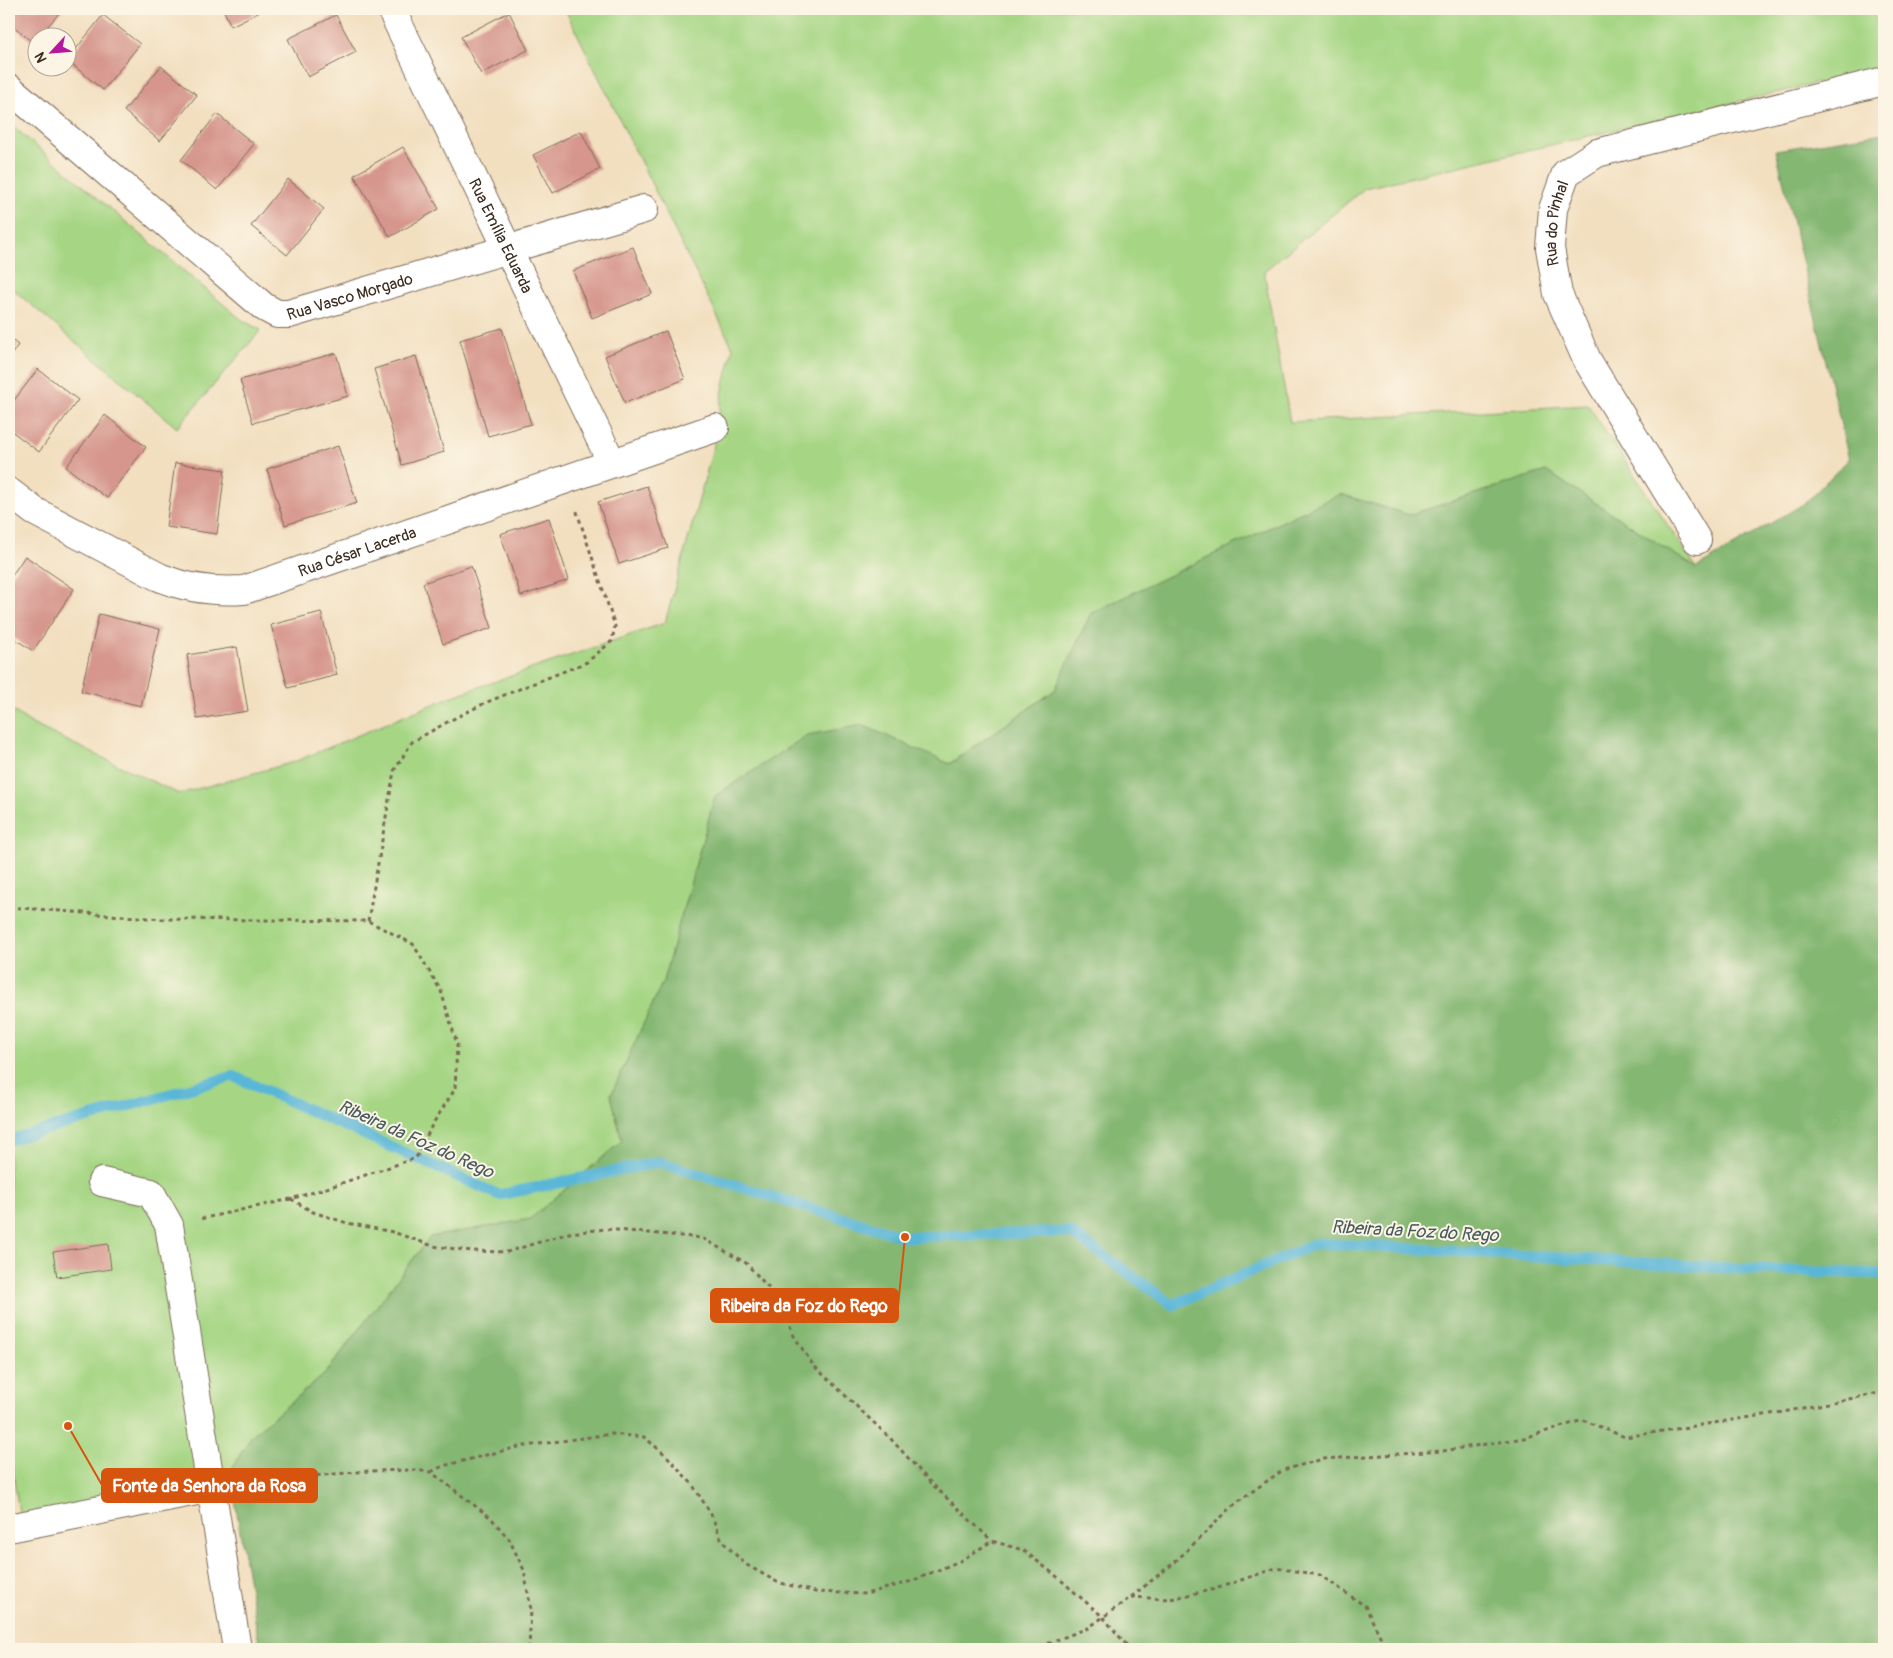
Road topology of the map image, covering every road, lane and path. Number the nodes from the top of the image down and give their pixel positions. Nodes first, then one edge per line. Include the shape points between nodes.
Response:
1 (391, 9) edge
2 (1884, 81) edge
3 (9, 88) edge
4 (644, 209) dead end
5 (508, 250) junction
6 (716, 428) dead end
7 (612, 463) junction
8 (566, 479) junction
9 (9, 492) edge
10 (1697, 540) dead end
11 (9, 907) edge
12 (368, 921) junction
13 (102, 1182) dead end
14 (291, 1199) junction
15 (169, 1225) junction
16 (1884, 1392) edge
17 (431, 1472) junction
18 (212, 1488) junction
19 (9, 1528) edge
20 (992, 1541) junction
21 (1132, 1597) junction
22 (1103, 1617) junction
23 (237, 1649) edge
24 (529, 1649) edge
25 (1033, 1649) edge
26 (1130, 1649) edge
27 (1384, 1649) edge

1 - 5 street, Rua Emília Eduarda
2 - 10 street, Rua do Pinhal via 1596,153 1566,173 1553,209 1550,248 1558,294 1587,360
3 - 5 street, Rua Vasco Morgado via 264,307 277,314 290,314
4 - 5 street, Rua Vasco Morgado
5 - 7 street, Rua Emília Eduarda
6 - 7 street, Rua César Lacerda
7 - 8 street, Rua César Lacerda
8 - 9 street, Rua César Lacerda via 244,590 229,591 195,589 160,577 34,511
8 - 12 path via 615,626 612,641 586,662 480,706 412,742 394,771
11 - 12 path via 162,919
12 - 14 path via 413,944 441,991 457,1044 454,1089 416,1158
13 - 15 street via 150,1193
14 - 15 path
14 - 20 path via 313,1212 347,1223 393,1232 433,1246 472,1251 507,1252 569,1233 606,1229 702,1238 746,1263 777,1297 794,1336 813,1365
15 - 18 street
16 - 21 path via 1625,1437 1583,1420 1524,1438 1443,1451 1323,1459 1283,1470 1237,1502 1176,1562
17 - 18 path via 325,1474
17 - 20 path via 518,1447 611,1434 644,1437 667,1456 692,1484 711,1514 722,1541 745,1564 777,1582 816,1592 866,1594 912,1581 962,1560
17 - 24 path via 491,1518 508,1539 524,1570 531,1610
18 - 19 street
18 - 23 street
20 - 22 path via 1023,1550
21 - 22 path
21 - 27 path via 1170,1599 1215,1589 1276,1568 1320,1575 1365,1606
22 - 25 path via 1088,1628
22 - 26 path

